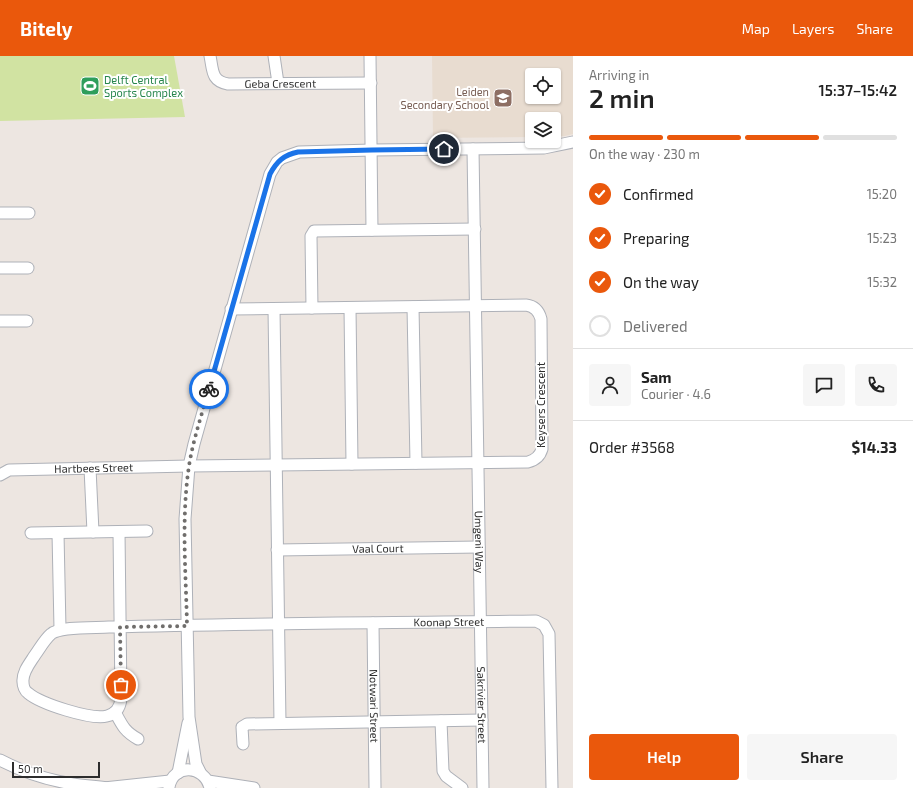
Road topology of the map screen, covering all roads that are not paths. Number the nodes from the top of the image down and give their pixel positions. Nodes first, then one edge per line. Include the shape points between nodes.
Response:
1 (210, 56) edge
2 (274, 56) edge
3 (370, 56) edge
4 (278, 83) junction
5 (370, 83) junction
6 (573, 142) edge
7 (473, 149) junction
8 (372, 150) junction
9 (0, 213) edge
10 (29, 213) dead end
11 (475, 229) junction
12 (372, 230) junction
13 (0, 268) edge
14 (28, 268) dead end
15 (476, 306) junction
16 (413, 307) junction
17 (312, 308) junction
18 (350, 308) junction
19 (231, 309) junction
20 (274, 309) junction
21 (0, 321) edge
22 (27, 321) dead end
23 (478, 462) junction
24 (416, 463) junction
25 (352, 464) junction
26 (276, 465) junction
27 (189, 466) junction
28 (90, 468) junction
29 (0, 475) edge
30 (147, 531) dead end
31 (93, 532) junction
32 (119, 532) junction
33 (32, 533) dead end
34 (58, 533) junction
35 (479, 547) junction
36 (277, 550) junction
37 (480, 622) junction
38 (373, 623) junction
39 (278, 624) junction
40 (187, 626) junction
41 (120, 627) junction
42 (60, 629) junction
43 (115, 712) junction
44 (189, 717) junction
45 (482, 720) junction
46 (441, 721) junction
47 (374, 722) junction
48 (280, 723) junction
49 (138, 738) dead end
50 (243, 744) dead end
51 (0, 760) edge
52 (200, 772) junction
53 (173, 780) edge
54 (209, 785) edge
55 (106, 788) edge
56 (254, 788) edge
57 (375, 788) edge
58 (462, 788) edge
59 (482, 788) edge
60 (552, 788) edge

1 - 4 street, Geba Crescent via 214,76 222,83
2 - 4 street
3 - 5 street
4 - 5 street, Geba Crescent
5 - 8 street
6 - 7 street via 544,148
7 - 8 street
7 - 11 street, Umgeni Way
8 - 12 street
8 - 19 street via 298,152 277,162 270,174
9 - 10 street
11 - 12 street
11 - 15 street, Umgeni Way
12 - 17 street via 312,232
13 - 14 street
15 - 16 street, Keysers Crescent
15 - 23 street, Umgeni Way
15 - 23 street, Keysers Crescent via 529,305 541,319 541,453 536,459 528,462
16 - 18 street, Keysers Crescent
16 - 24 street
17 - 18 street, Keysers Crescent
17 - 20 street, Keysers Crescent
18 - 25 street
19 - 20 street, Keysers Crescent
19 - 27 street
20 - 26 street
21 - 22 street
23 - 24 street, Keysers Crescent
23 - 35 street, Umgeni Way
24 - 25 street, Keysers Crescent
25 - 26 street, Keysers Crescent
26 - 27 street, Keysers Crescent
26 - 36 street
27 - 28 street, Hartbees Street
27 - 40 street via 184,518
28 - 29 street, Hartbees Street via 9,470
28 - 31 street
30 - 32 street
31 - 32 street
31 - 34 street
32 - 41 street
33 - 34 street
34 - 42 street
35 - 36 street, Vaal Court
35 - 37 street, Umgeni Way
36 - 39 street
37 - 38 street, Koonap Street
37 - 45 street, Sakrivier Street
37 - 60 street, Koonap Street via 536,620 547,629
38 - 39 street, Koonap Street
38 - 47 street, Notwari Street
39 - 40 street, Koonap Street
39 - 48 street
40 - 41 street, Koonap Street
40 - 44 street
41 - 42 street
41 - 43 street via 121,699
42 - 43 street via 50,634 25,671 22,680 25,689 46,703 88,716 107,716
43 - 49 street via 122,727
44 - 52 street via 196,764
44 - 53 street via 181,765
45 - 46 street
45 - 59 street, Sakrivier Street
46 - 47 street
46 - 58 street via 443,770 446,776
47 - 48 street
47 - 57 street, Notwari Street
48 - 50 street via 244,725
51 - 55 street via 42,778
52 - 53 street via 185,770
52 - 54 street
53 - 55 street
54 - 56 street

